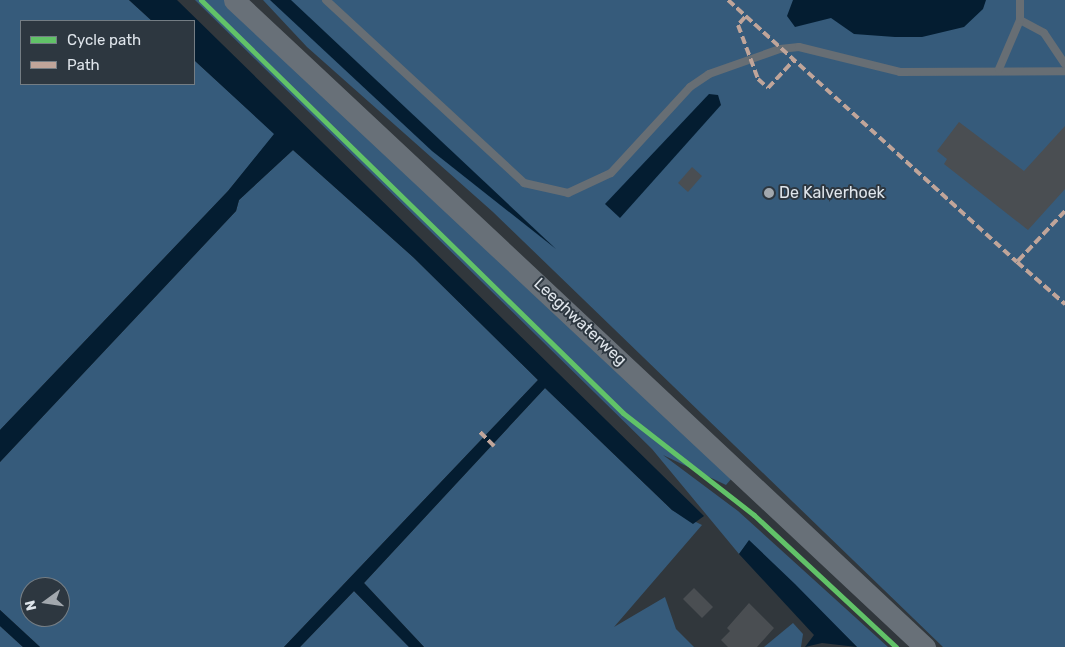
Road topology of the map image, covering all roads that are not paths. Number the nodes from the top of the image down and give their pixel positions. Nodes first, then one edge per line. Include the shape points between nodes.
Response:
1 (234, 0) edge
2 (326, 0) edge
3 (1020, 0) edge
4 (1020, 20) junction
5 (1065, 64) edge
6 (999, 70) junction
7 (1065, 71) edge
8 (924, 647) edge

1 - 8 main road, Leeghwaterweg
2 - 6 lane via 524,183 568,193 611,172 690,87 709,74 780,49 799,47 900,72
3 - 4 lane
4 - 5 lane via 1044,33
4 - 6 lane
6 - 7 lane

